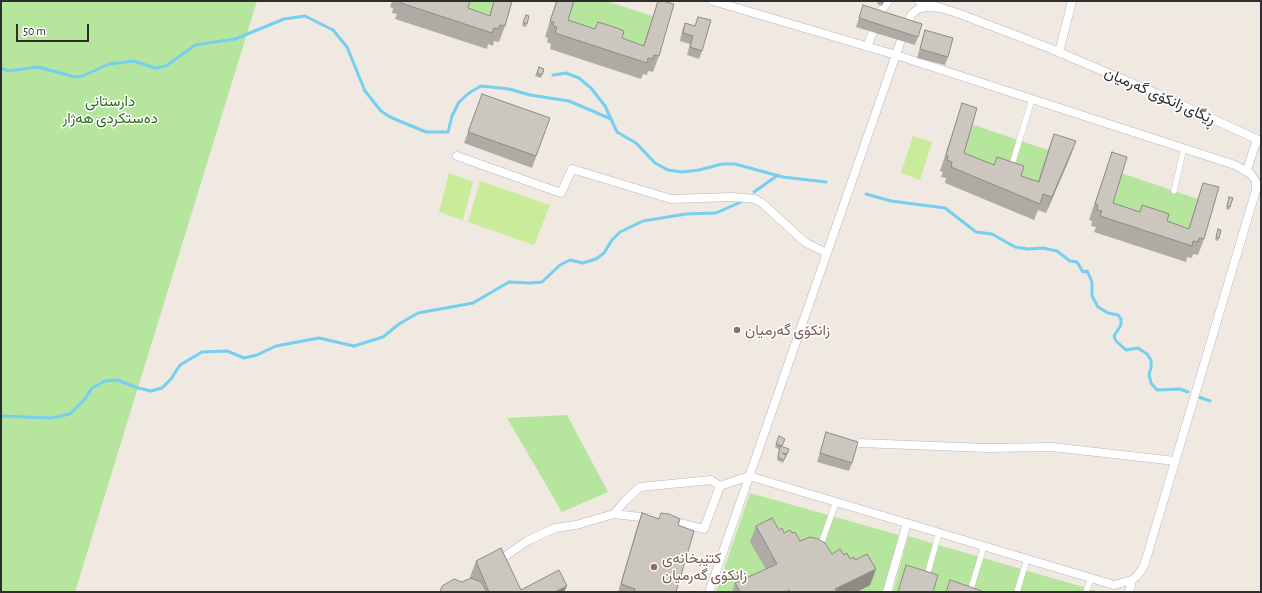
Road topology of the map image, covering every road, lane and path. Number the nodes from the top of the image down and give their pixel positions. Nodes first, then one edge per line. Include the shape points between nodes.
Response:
1 (713, 1) edge
2 (888, 1) edge
3 (919, 1) edge
4 (1072, 1) edge
5 (941, 8) junction
6 (867, 47) junction
7 (1059, 52) junction
8 (896, 55) junction
9 (1032, 99) junction
10 (1259, 140) edge
11 (1184, 148) junction
12 (457, 156) dead end
13 (1247, 170) junction
14 (1010, 172) edge
15 (1174, 191) dead end
16 (827, 253) junction
17 (860, 443) dead end
18 (1175, 461) junction
19 (749, 476) junction
20 (720, 486) junction
21 (836, 502) junction
22 (614, 514) junction
23 (907, 523) junction
24 (939, 532) junction
25 (984, 546) junction
26 (504, 557) edge
27 (816, 557) edge
28 (1027, 559) junction
29 (1091, 578) junction
30 (925, 580) edge
31 (1132, 580) junction
32 (708, 592) edge
33 (887, 592) edge
34 (970, 592) edge
35 (1017, 592) edge
36 (1086, 592) edge
37 (1129, 592) edge

1 - 6 street
2 - 6 street via 880,13
3 - 5 street, ڕێگای زانکۆی گەرمیان
4 - 7 street
5 - 7 street, ڕێگای زانکۆی گەرمیان
5 - 8 street via 925,7 916,11 907,24
6 - 8 street
7 - 10 street, ڕێگای زانکۆی گەرمیان
8 - 9 street
8 - 16 street
9 - 11 street
9 - 14 street
10 - 13 street
11 - 13 street
11 - 15 street
12 - 16 street via 561,193 572,169 671,199 755,199 806,243
13 - 18 street via 1255,178 1256,190
16 - 19 street
17 - 18 street via 987,448 1052,447
18 - 31 street via 1144,566
19 - 20 street
19 - 21 street
19 - 32 street
20 - 22 street via 711,480 640,487
20 - 22 street via 704,529 672,520
21 - 23 street
21 - 27 street
22 - 26 street via 555,528 527,541
23 - 24 street
23 - 33 street
24 - 25 street
24 - 30 street
25 - 28 street
25 - 34 street
28 - 29 street
28 - 35 street
29 - 31 street via 1114,585
29 - 36 street
31 - 37 street

